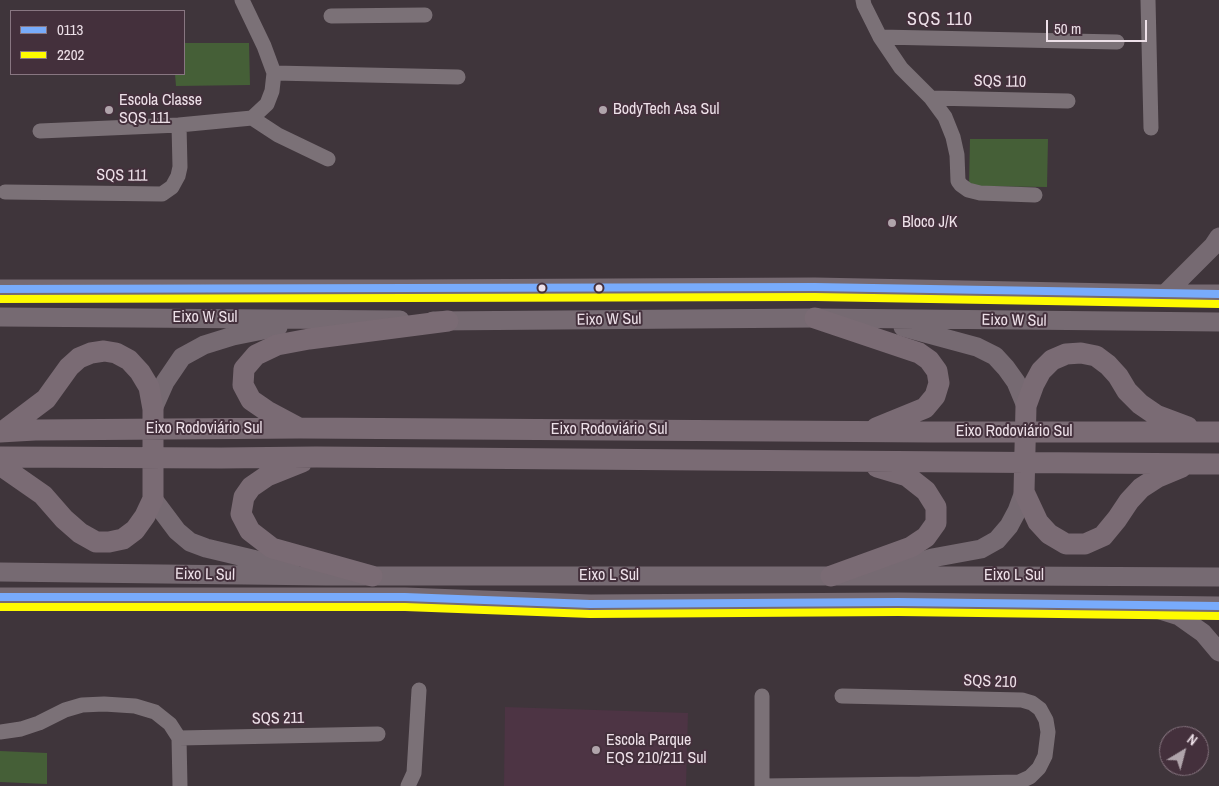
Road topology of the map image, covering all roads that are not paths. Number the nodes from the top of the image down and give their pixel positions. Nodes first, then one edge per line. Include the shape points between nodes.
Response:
1 (242, 0) edge
2 (863, 0) edge
3 (1148, 0) edge
4 (350, 8) edge
5 (425, 15) dead end
6 (331, 16) dead end
7 (880, 37) junction
8 (1117, 42) dead end
9 (274, 73) junction
10 (458, 77) dead end
11 (931, 98) junction
12 (1068, 101) dead end
13 (252, 118) junction
14 (179, 125) junction
15 (1151, 128) dead end
16 (40, 131) dead end
17 (328, 159) dead end
18 (5, 192) dead end
19 (1035, 195) dead end
20 (1219, 237) edge
21 (4, 286) edge
22 (1165, 294) junction
23 (1219, 294) edge
24 (0, 317) edge
25 (318, 318) junction
26 (815, 318) junction
27 (875, 319) junction
28 (448, 321) junction
29 (1219, 322) edge
30 (1026, 406) junction
31 (153, 409) junction
32 (300, 428) junction
33 (1, 432) edge
34 (867, 432) junction
35 (1213, 432) edge
36 (316, 456) junction
37 (0, 457) edge
38 (855, 460) junction
39 (1192, 464) junction
40 (1219, 464) edge
41 (0, 465) edge
42 (1024, 492) junction
43 (154, 498) junction
44 (0, 572) edge
45 (326, 576) junction
46 (372, 576) junction
47 (831, 576) junction
48 (874, 576) junction
49 (1219, 577) edge
50 (2, 598) edge
51 (1142, 605) junction
52 (1219, 606) edge
53 (1219, 652) edge
54 (419, 690) dead end
55 (762, 696) dead end
56 (842, 696) dead end
57 (0, 732) edge
58 (378, 734) dead end
59 (179, 738) junction
60 (921, 785) edge
61 (180, 786) edge
62 (408, 786) edge

1 - 9 street
2 - 7 street
3 - 15 street
4 - 5 street
4 - 6 street
7 - 8 street
7 - 11 street via 901,68
9 - 10 street
9 - 13 street via 267,104
11 - 12 street, SQS 110
11 - 19 street via 945,117 953,137 961,185 980,193
13 - 14 street
13 - 17 street via 278,135
14 - 16 street
14 - 18 street, SQS 111 via 178,176 172,187 162,194
20 - 22 main road
21 - 22 main road, Eixo W Sul via 406,289 816,287
22 - 23 main road, Eixo W Sul
24 - 25 main road, Eixo W Sul
25 - 28 main road, Eixo W Sul
25 - 31 main road via 233,336 204,345 182,357 165,382
26 - 27 main road, Eixo W Sul
26 - 28 main road, Eixo W Sul
26 - 34 highway via 919,352 937,371 939,383 935,396 925,408
27 - 29 main road, Eixo W Sul
27 - 30 main road via 977,347 995,356 1016,382
28 - 32 highway via 277,345 256,355 244,369 243,385 251,400
30 - 35 highway via 1041,371 1052,360 1066,354 1081,353 1096,356 1108,365 1127,391 1156,414 1180,425
30 - 42 highway
31 - 33 highway via 149,387 140,372 129,360 104,351 79,358 46,399
31 - 43 highway
32 - 33 highway, Eixo Rodoviário Sul
32 - 34 highway, Eixo Rodoviário Sul
34 - 35 highway, Eixo Rodoviário Sul
36 - 37 highway, Eixo Rodoviário Sul
36 - 38 highway, Eixo Rodoviário Sul
36 - 46 highway via 267,476 251,487 244,498 241,514 250,531 272,548
38 - 39 highway, Eixo Rodoviário Sul
38 - 47 highway via 907,476 926,491 936,507 936,523 926,537 911,547
39 - 40 highway, Eixo Rodoviário Sul
39 - 42 highway via 1158,477 1141,488 1103,536 1085,544 1066,544 1049,534 1038,522
41 - 43 highway via 43,495 64,519 96,542 123,539 135,530
42 - 48 main road via 1009,526 997,540 981,549 904,565
43 - 45 main road via 177,531 190,542
44 - 45 main road, Eixo L Sul
45 - 46 main road, Eixo L Sul
46 - 47 main road, Eixo L Sul
47 - 48 main road, Eixo L Sul
48 - 49 main road, Eixo L Sul
50 - 51 main road, Eixo L Sul via 405,597 590,604 908,602
51 - 52 main road, Eixo L Sul
51 - 53 main road via 1179,616 1203,633
54 - 62 street via 414,773
55 - 60 street, SQS 210 via 762,786
56 - 60 street, SQS 210 via 1022,700 1040,709 1048,732 1045,756 1030,777 1019,782
57 - 59 street via 21,729 82,705 104,704 135,706 155,712 170,724
58 - 59 street, SQS 211
59 - 61 street

